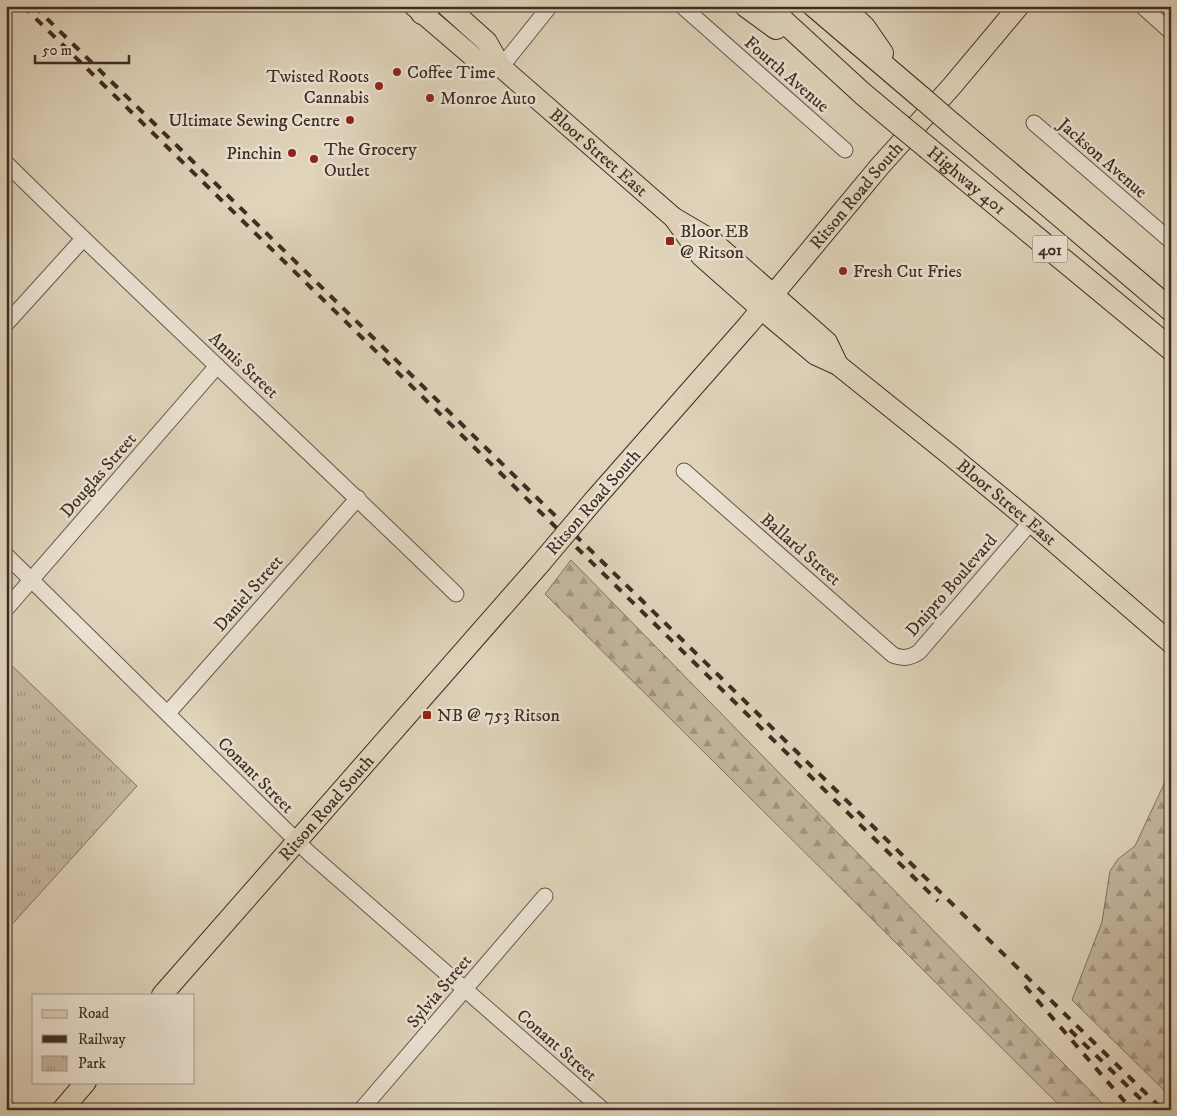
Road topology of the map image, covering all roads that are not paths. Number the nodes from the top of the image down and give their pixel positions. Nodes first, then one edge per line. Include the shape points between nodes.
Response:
1 (447, 6) edge
2 (550, 6) edge
3 (682, 6) edge
4 (746, 6) edge
5 (767, 6) edge
6 (814, 6) edge
7 (841, 6) edge
8 (1019, 6) edge
9 (1142, 6) edge
10 (422, 9) edge
11 (1171, 32) edge
12 (501, 67) junction
13 (903, 82) junction
14 (863, 94) junction
15 (1034, 123) dead end
16 (845, 150) dead end
17 (6, 164) edge
18 (83, 239) junction
19 (1171, 241) edge
20 (767, 302) junction
21 (1171, 310) edge
22 (6, 324) edge
23 (1171, 349) edge
24 (217, 366) junction
25 (684, 471) dead end
26 (358, 498) junction
27 (1031, 522) junction
28 (6, 555) edge
29 (32, 580) junction
30 (456, 594) dead end
31 (6, 609) edge
32 (1171, 643) edge
33 (893, 655) joint
34 (168, 713) junction
35 (296, 841) junction
36 (545, 896) dead end
37 (465, 989) junction
38 (163, 994) edge
39 (84, 1084) edge
40 (6, 1107) edge
41 (9, 1110) edge
42 (62, 1110) edge
43 (360, 1110) edge
44 (603, 1110) edge

1 - 12 main road, Bloor Street East via 487,42
2 - 12 street
3 - 16 street, Fourth Avenue
4 - 14 highway
5 - 14 highway, Highway 401 / 401
6 - 13 highway, Highway 401 / 401
7 - 13 highway via 864,27
8 - 20 main road, Ritson Road South
9 - 11 street
10 - 12 main road, Bloor Street East via 477,60
12 - 20 main road, Bloor Street East via 674,218 710,239
13 - 21 highway, Highway 401 / 401, bridge
14 - 23 highway, Highway 401 / 401, bridge
15 - 19 street, Jackson Avenue
17 - 18 street, Annis Street
18 - 22 street
18 - 24 street, Annis Street
20 - 27 main road, Bloor Street East via 827,342 838,365
20 - 35 main road, Ritson Road South, bridge
24 - 26 street, Annis Street
24 - 29 street, Douglas Street
25 - 33 street, Ballard Street
26 - 30 street, Annis Street
26 - 34 street, Daniel Street
27 - 32 main road, Bloor Street East
27 - 33 street, Dnipro Boulevard via 919,652 906,658
28 - 29 street, Conant Street
29 - 31 street, Douglas Street
29 - 34 street, Conant Street
34 - 35 street, Conant Street
35 - 37 street, Conant Street
35 - 38 main road, Ritson Road South
36 - 37 street, Sylvia Street
37 - 43 street, Sylvia Street
37 - 44 street, Conant Street
39 - 42 main road
40 - 41 street

